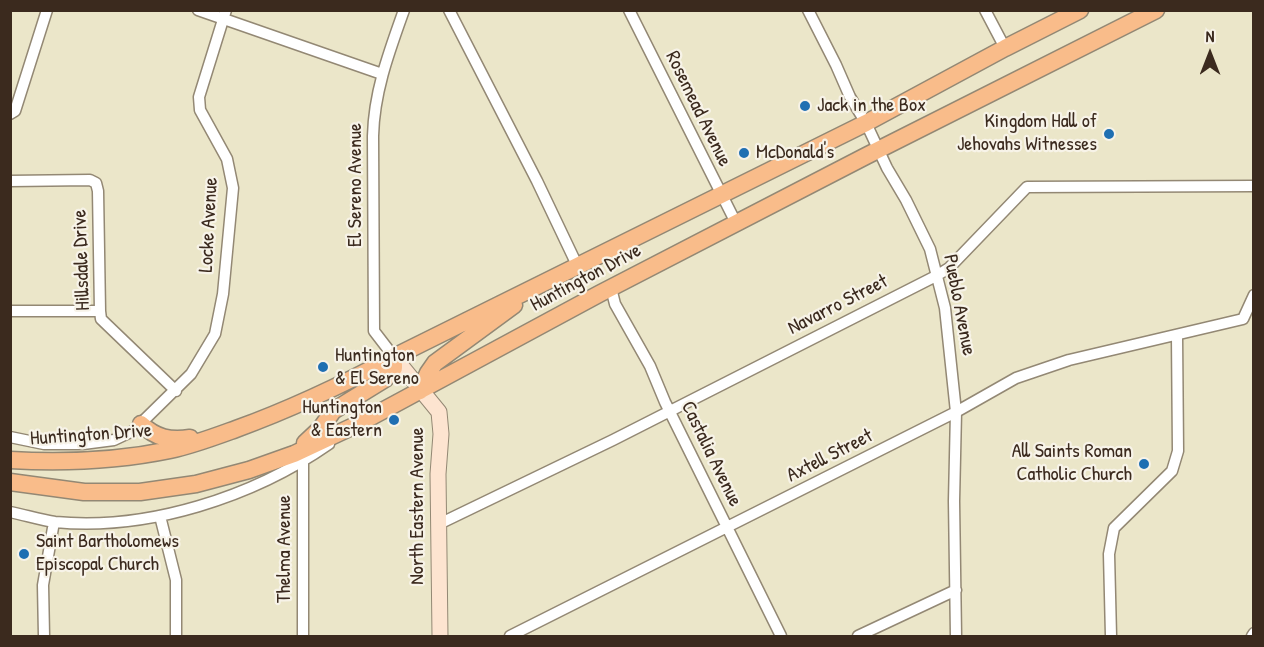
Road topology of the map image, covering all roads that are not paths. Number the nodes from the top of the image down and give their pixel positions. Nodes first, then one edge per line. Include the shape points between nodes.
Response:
1 (47, 10) edge
2 (198, 10) edge
3 (404, 10) edge
4 (449, 10) edge
5 (628, 10) edge
6 (808, 10) edge
7 (985, 10) edge
8 (1080, 10) edge
9 (1156, 10) edge
10 (225, 15) edge
11 (1005, 48) junction
12 (382, 74) junction
13 (10, 114) edge
14 (866, 123) junction
15 (879, 149) junction
16 (10, 181) edge
17 (1254, 186) edge
18 (722, 194) junction
19 (736, 224) junction
20 (577, 265) junction
21 (936, 276) junction
22 (543, 283) junction
23 (611, 288) junction
24 (1254, 295) edge
25 (10, 311) edge
26 (100, 311) junction
27 (1177, 336) junction
28 (394, 357) junction
29 (176, 391) junction
30 (420, 391) junction
31 (670, 410) junction
32 (956, 412) junction
33 (141, 424) junction
34 (229, 431) junction
35 (10, 437) edge
36 (298, 458) junction
37 (10, 460) edge
38 (10, 482) edge
39 (10, 512) edge
40 (160, 516) junction
41 (54, 522) junction
42 (439, 524) junction
43 (727, 528) junction
44 (956, 590) junction
45 (44, 636) edge
46 (176, 636) edge
47 (303, 636) edge
48 (440, 636) edge
49 (510, 636) edge
50 (781, 636) edge
51 (858, 636) edge
52 (956, 636) edge
53 (1111, 636) edge

1 - 13 street via 15,111
2 - 10 street
3 - 12 street, El Sereno Avenue
4 - 20 street
5 - 18 street, Rosemead Avenue
6 - 14 street, Pueblo Avenue
7 - 11 street
8 - 11 main road, Huntington Drive
9 - 15 main road, Huntington Drive
10 - 12 street
10 - 29 street, Locke Avenue via 199,97 200,110 222,147 231,172 223,294 215,334
11 - 14 main road, Huntington Drive
12 - 28 street, El Sereno Avenue via 373,136 374,331
14 - 15 street, Pueblo Avenue
14 - 18 main road, Huntington Drive
15 - 19 main road, Huntington Drive
15 - 21 street, Pueblo Avenue via 930,249
16 - 26 street, Hillsdale Drive via 96,183
17 - 21 street, Navarro Street via 1027,187 949,268
18 - 19 street, Rosemead Avenue
18 - 20 main road, Huntington Drive
19 - 23 main road, Huntington Drive
20 - 22 main road, Huntington Drive
21 - 31 street, Navarro Street
21 - 32 street, Pueblo Avenue via 945,308
22 - 28 main road, Huntington Drive
22 - 30 main road via 435,363
23 - 30 main road, Huntington Drive
23 - 31 street, Castalia Avenue via 615,304
24 - 27 street, Axtell Street via 1243,319
25 - 26 street
26 - 29 street, Hillsdale Drive via 101,320
27 - 32 street, Axtell Street via 1069,360 1016,378
27 - 53 street via 1178,451 1172,471 1114,528 1110,554
28 - 30 main road, North Eastern Avenue
28 - 34 main road, Huntington Drive via 286,411
28 - 36 main road via 394,368 385,379 333,411
29 - 33 street, Locke Avenue
30 - 36 main road, Huntington Drive
30 - 42 main road, North Eastern Avenue via 439,411
31 - 42 street, Navarro Street
31 - 43 street, Castalia Avenue
32 - 43 street, Axtell Street
32 - 44 street, Pueblo Avenue
33 - 34 main road via 152,434 179,440
33 - 35 street, Locke Avenue via 123,436 100,443 44,444
34 - 37 main road, Huntington Drive via 171,450 125,458
36 - 38 main road, Huntington Drive via 196,484 140,492 84,492
36 - 40 street via 217,500
36 - 47 street, Thelma Avenue
39 - 41 street
40 - 41 street via 91,523
40 - 46 street via 176,580
41 - 45 street via 43,585
42 - 48 main road, North Eastern Avenue
43 - 49 street, Axtell Street
43 - 50 street, Castalia Avenue
44 - 51 street
44 - 52 street, Pueblo Avenue

